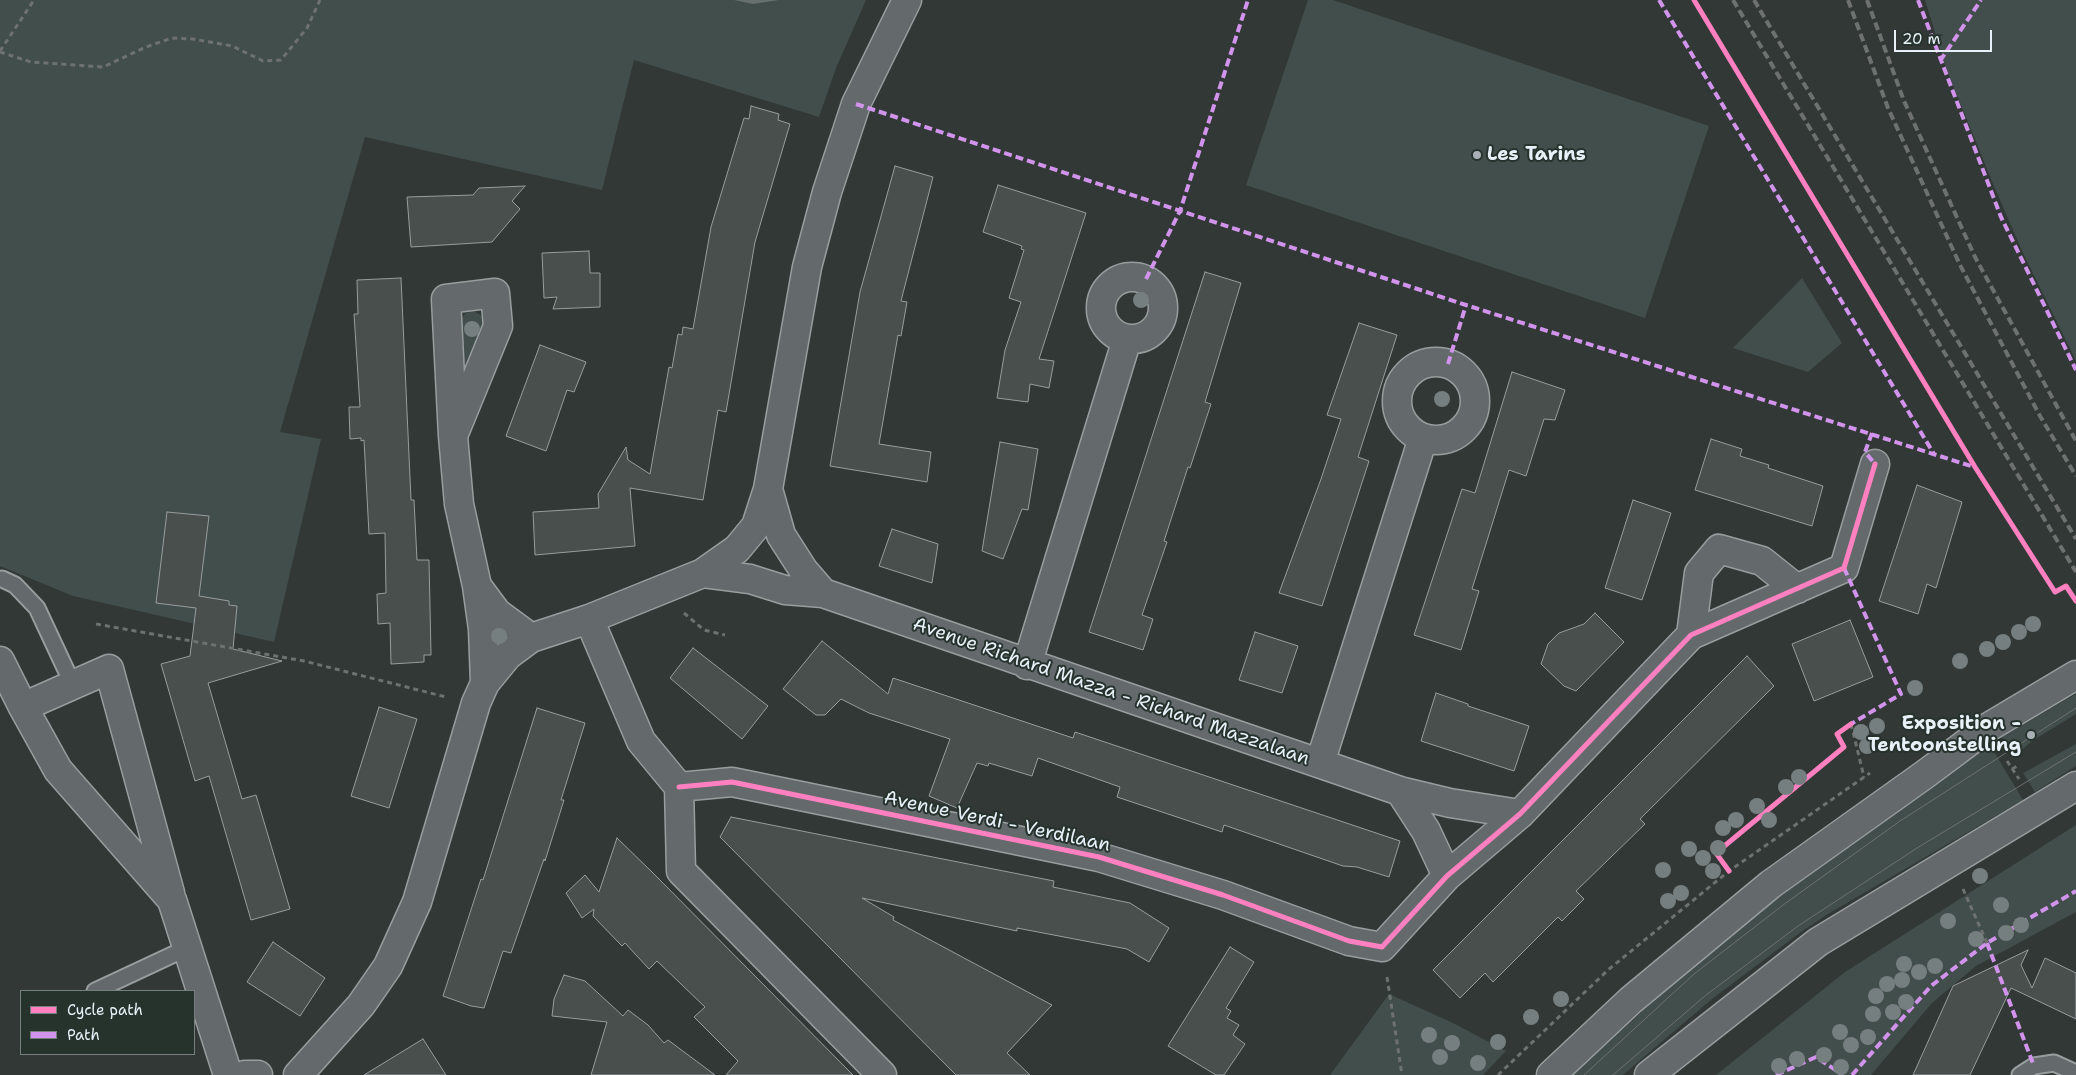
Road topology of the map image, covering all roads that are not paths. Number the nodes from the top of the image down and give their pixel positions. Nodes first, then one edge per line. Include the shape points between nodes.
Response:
1 (907, 0) edge
2 (1127, 339) dead end
3 (453, 436) dead end
4 (1423, 438) dead end
5 (1874, 464) dead end
6 (768, 489) junction
7 (703, 573) junction
8 (2, 579) dead end
9 (477, 586) junction
10 (1797, 589) junction
11 (823, 593) junction
12 (589, 619) junction
13 (1691, 635) junction
14 (531, 638) junction
15 (0, 660) edge
16 (1027, 664) junction
17 (2076, 675) edge
18 (73, 685) junction
19 (481, 693) junction
20 (23, 708) junction
21 (1320, 763) junction
22 (679, 786) junction
23 (2076, 786) edge
24 (1400, 791) junction
25 (1520, 814) junction
26 (1447, 876) junction
27 (172, 900) junction
28 (187, 948) junction
29 (98, 990) edge
30 (2076, 1073) edge
31 (228, 1075) edge
32 (245, 1075) edge
33 (258, 1075) edge
34 (298, 1075) edge
35 (882, 1075) edge
36 (1551, 1075) edge
37 (1649, 1075) edge
38 (2020, 1075) edge

1 - 6 street via 856,104 827,192 807,267
2 - 16 street
3 - 9 street via 459,504
4 - 21 street
5 - 10 street via 1844,568
6 - 7 street via 756,526 737,549
6 - 11 street via 781,535
7 - 11 street, Avenue Richard Mazza - Richard Mazzalaan via 750,579 785,590
7 - 12 street
8 - 18 lane via 15,585 37,608
9 - 14 street via 497,613
9 - 19 street via 483,629
10 - 13 street
10 - 13 street via 1762,561 1719,549 1699,573
11 - 16 street, Avenue Richard Mazza - Richard Mazzalaan
12 - 14 street
12 - 22 street via 641,741
13 - 25 street
14 - 19 street via 508,655
15 - 20 street
16 - 21 street, Avenue Richard Mazza - Richard Mazzalaan
17 - 36 street via 1987,728 1771,884 1630,1000
18 - 20 street
18 - 27 street via 109,670
19 - 34 street via 417,902 388,966 361,1005
20 - 27 street via 58,770
21 - 24 street, Avenue Richard Mazza - Richard Mazzalaan
22 - 26 street, Avenue Verdi - Verdilaan via 732,782 1099,857 1223,895 1349,941 1382,947
22 - 35 street via 681,871
23 - 37 street via 1818,942
24 - 25 street, Avenue Richard Mazza - Richard Mazzalaan
24 - 26 street via 1426,831
25 - 26 street
27 - 28 street
28 - 29 lane
28 - 31 street
30 - 38 lane via 2054,1063 2034,1066
32 - 33 street

